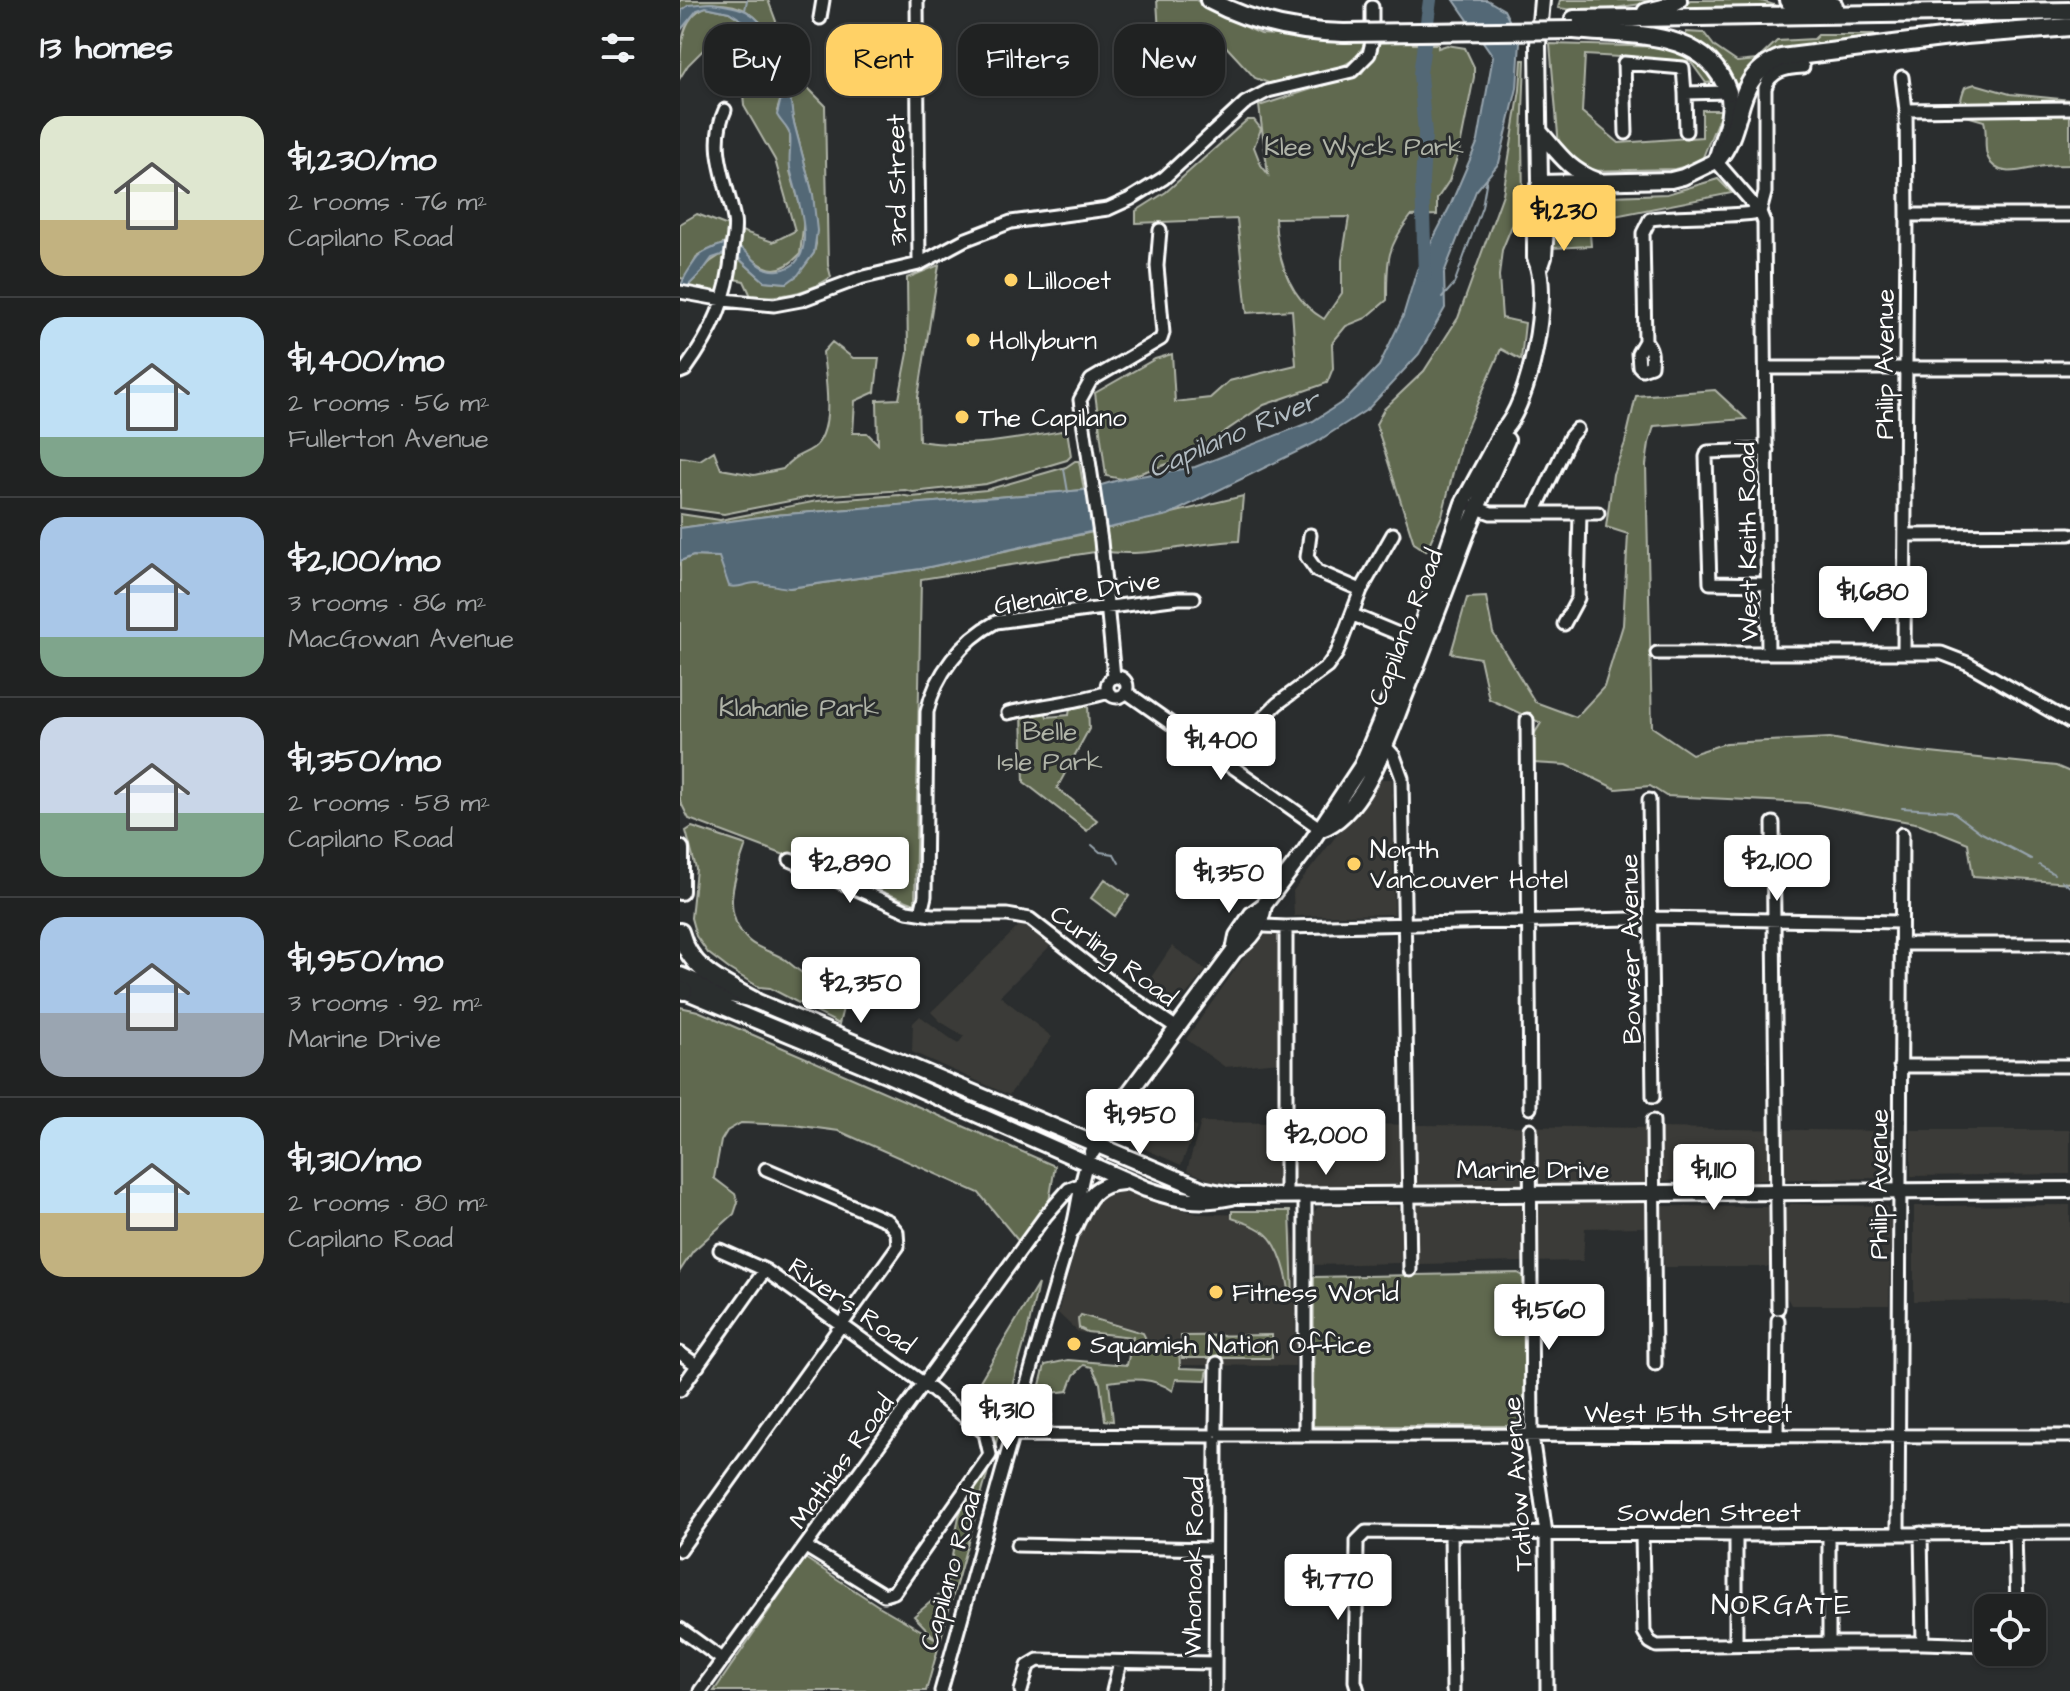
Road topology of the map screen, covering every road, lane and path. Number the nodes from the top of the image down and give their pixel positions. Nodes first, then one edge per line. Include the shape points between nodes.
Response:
1 (823, 0) edge
2 (917, 0) edge
3 (1209, 0) edge
4 (1233, 0) edge
5 (1542, 0) edge
6 (1678, 0) edge
7 (1788, 0) edge
8 (1372, 7) dead end
9 (2070, 11) edge
10 (1955, 13) junction
11 (820, 18) dead end
12 (2070, 24) edge
13 (1574, 25) junction
14 (1344, 28) junction
15 (1803, 67) dead end
16 (1902, 77) dead end
17 (1728, 92) junction
18 (1685, 93) junction
19 (2070, 108) edge
20 (725, 110) dead end
21 (1906, 110) junction
22 (1539, 131) junction
23 (1686, 131) dead end
24 (1626, 133) dead end
25 (1723, 136) junction
26 (1716, 161) junction
27 (1695, 170) junction
28 (1600, 182) junction
29 (1540, 183) junction
30 (1760, 212) junction
31 (1907, 215) junction
32 (2070, 215) edge
33 (1546, 228) junction
34 (1160, 230) dead end
35 (919, 264) junction
36 (1540, 266) junction
37 (680, 292) edge
38 (724, 300) junction
39 (1645, 341) dead end
40 (1766, 368) junction
41 (2070, 368) edge
42 (1905, 369) junction
43 (680, 372) edge
44 (1577, 429) dead end
45 (1767, 450) junction
46 (1470, 505) junction
47 (1534, 513) junction
48 (1580, 513) junction
49 (1598, 513) dead end
50 (1393, 534) dead end
51 (2070, 534) edge
52 (1310, 535) dead end
53 (1905, 535) junction
54 (1768, 584) junction
55 (1361, 590) junction
56 (1194, 598) dead end
57 (1108, 609) junction
58 (1353, 615) junction
59 (1564, 624) dead end
60 (1406, 637) dead end
61 (1768, 652) junction
62 (1904, 652) junction
63 (1657, 653) dead end
64 (1401, 674) junction
65 (1114, 677) junction
66 (1108, 692) junction
67 (1126, 692) junction
68 (1008, 713) dead end
69 (1527, 720) dead end
70 (2070, 722) edge
71 (1386, 747) junction
72 (1228, 765) junction
73 (1649, 800) dead end
74 (1773, 823) dead end
75 (1321, 829) junction
76 (1902, 834) dead end
77 (680, 849) edge
78 (790, 860) dead end
79 (680, 891) edge
80 (1264, 905) junction
81 (925, 914) junction
82 (1652, 918) junction
83 (1630, 919) dead end
84 (1529, 921) junction
85 (1773, 921) junction
86 (1262, 922) junction
87 (1901, 922) junction
88 (1404, 923) junction
89 (1286, 927) junction
90 (680, 932) edge
91 (1901, 944) junction
92 (2070, 944) edge
93 (1234, 951) junction
94 (681, 986) edge
95 (753, 1000) junction
96 (1177, 1028) junction
97 (1900, 1066) junction
98 (2070, 1066) edge
99 (1653, 1097) dead end
100 (1530, 1108) dead end
101 (1653, 1121) dead end
102 (1530, 1129) dead end
103 (1096, 1143) junction
104 (1087, 1163) junction
105 (766, 1169) dead end
106 (1128, 1182) junction
107 (1079, 1185) junction
108 (1202, 1189) junction
109 (2070, 1190) edge
110 (1900, 1191) junction
111 (1775, 1192) junction
112 (1653, 1193) junction
113 (1408, 1194) junction
114 (1530, 1194) junction
115 (1236, 1196) junction
116 (1286, 1196) junction
117 (1305, 1196) junction
118 (1073, 1229) junction
119 (720, 1250) dead end
120 (765, 1270) junction
121 (1410, 1270) dead end
122 (843, 1325) junction
123 (680, 1353) edge
124 (1217, 1363) dead end
125 (1655, 1364) dead end
126 (698, 1366) junction
127 (923, 1383) junction
128 (680, 1390) edge
129 (1305, 1434) junction
130 (1777, 1434) junction
131 (1013, 1435) junction
132 (1216, 1436) junction
133 (1532, 1436) junction
134 (1899, 1436) junction
135 (2070, 1436) edge
136 (1451, 1532) junction
137 (1546, 1533) junction
138 (1898, 1533) junction
139 (1921, 1533) junction
140 (2015, 1533) junction
141 (2070, 1533) edge
142 (1829, 1534) junction
143 (1642, 1535) junction
144 (1736, 1535) junction
145 (1017, 1545) dead end
146 (806, 1547) junction
147 (1215, 1549) junction
148 (680, 1550) edge
149 (2017, 1594) edge
150 (680, 1629) edge
151 (1829, 1643) junction
152 (1923, 1643) junction
153 (1736, 1644) junction
154 (1974, 1645) edge
155 (723, 1660) junction
156 (1120, 1662) junction
157 (1214, 1663) junction
158 (700, 1691) edge
159 (941, 1691) edge
160 (1021, 1691) edge
161 (1113, 1691) edge
162 (1215, 1691) edge
163 (1358, 1691) edge
164 (1453, 1691) edge
165 (1547, 1691) edge

1 - 11 street
2 - 35 street, 3rd Street
3 - 14 highway via 1275,26
4 - 14 highway via 1278,16
5 - 22 main road, Capilano Road
6 - 13 highway via 1651,12
7 - 10 highway
8 - 35 street via 1369,54 1352,71 1268,91 1245,103 1164,178 1130,199 1108,209 1011,222
9 - 10 highway
10 - 13 highway
12 - 13 highway
12 - 26 highway via 1781,58 1763,66 1751,80 1741,98 1737,126
13 - 14 highway
13 - 17 highway via 1686,45 1713,63
15 - 30 street, West Keith Road via 1779,71 1765,88 1765,193
16 - 21 street, Philip Avenue
17 - 18 street
17 - 25 main road via 1730,111
18 - 23 street
18 - 24 street via 1683,68 1624,63
19 - 21 street
20 - 38 street via 719,123 719,162 735,222
21 - 31 street, Philip Avenue
22 - 28 main road via 1569,166
22 - 29 main road, Capilano Road
25 - 26 main road
25 - 27 main road
26 - 27 main road
26 - 30 street
27 - 28 main road via 1671,180
28 - 29 main road
28 - 33 main road via 1562,199
29 - 33 main road, Capilano Road via 1548,196
29 - 36 main road, Capilano Road via 1535,198 1535,258
30 - 39 street via 1650,219 1643,233
30 - 40 street, West Keith Road
31 - 32 street
31 - 42 street, Philip Avenue
33 - 36 main road, Capilano Road
34 - 57 street via 1161,339 1087,384 1080,400
35 - 38 street via 774,305
36 - 46 main road, Capilano Road via 1530,374 1509,434
37 - 38 street
38 - 43 street via 707,340
40 - 42 street
40 - 45 street, West Keith Road
41 - 42 street
42 - 53 street, Philip Avenue
44 - 47 street
45 - 54 street, West Keith Road
45 - 54 street via 1708,452 1706,457 1710,583
46 - 47 street via 1491,513
46 - 64 main road, Capilano Road
46 - 71 main road, Capilano Road
47 - 48 street
48 - 49 street
48 - 59 street via 1578,598
50 - 55 street
51 - 53 street
52 - 55 street via 1307,557 1317,571
53 - 62 street, Philip Avenue
54 - 61 street, West Keith Road
55 - 58 street
56 - 57 street, Glenaire Drive
57 - 65 street
57 - 81 street, Glenaire Drive via 996,622 958,651 934,687 927,712
58 - 60 street
58 - 72 street via 1327,667 1277,704
61 - 62 street, West Keith Road
61 - 63 street
62 - 70 street, West Keith Road via 1960,659
64 - 71 main road via 1402,686 1383,738
64 - 75 main road, Capilano Road via 1362,765
65 - 66 street via 1107,683
65 - 67 street via 1124,679
66 - 67 street via 1115,697
66 - 68 street
67 - 72 street
69 - 84 street
71 - 75 main road, Capilano Road via 1359,794 1332,825
71 - 88 street via 1402,778
72 - 75 street
73 - 82 street, Bowser Avenue
74 - 85 street
75 - 80 main road, Capilano Road
76 - 87 street, Philip Avenue
77 - 79 highway
78 - 81 street, Curling Road
80 - 86 main road
80 - 93 main road, Capilano Road via 1237,936
81 - 96 street, Curling Road via 1030,919
82 - 85 street
82 - 99 street, Bowser Avenue
83 - 84 street
84 - 88 street
84 - 100 street
85 - 87 street
85 - 111 street
86 - 89 street
86 - 93 main road, Capilano Road
87 - 91 street, Philip Avenue
88 - 89 street
88 - 113 street
89 - 116 street
90 - 95 highway via 701,969
91 - 92 street
91 - 97 street, Philip Avenue
93 - 96 main road, Capilano Road
94 - 95 main road, Marine Drive
94 - 104 main road, Marine Drive
95 - 103 main road, Marine Drive
96 - 103 main road, Capilano Road
97 - 98 street
97 - 110 street, Philip Avenue
101 - 112 street
102 - 114 street, Tatlow Avenue
103 - 104 main road, Capilano Road
103 - 108 main road, Marine Drive
104 - 106 main road, Marine Drive
104 - 107 street, Capilano Road
104 - 108 main road via 1107,1163 1176,1190
105 - 122 street via 884,1218 897,1232 897,1251
106 - 115 main road, Marine Drive via 1207,1203
106 - 118 main road via 1097,1188
107 - 118 street, Capilano Road
107 - 127 street, Mathias Road via 1046,1215
108 - 115 main road, Marine Drive
109 - 110 main road, Marine Drive
110 - 111 main road, Marine Drive
110 - 134 street, Philip Avenue
111 - 112 main road, Marine Drive
111 - 130 street
112 - 114 main road, Marine Drive
112 - 125 street
113 - 114 main road, Marine Drive
113 - 117 main road, Marine Drive
113 - 121 street
114 - 133 street, Tatlow Avenue
115 - 116 main road, Marine Drive
116 - 117 main road, Marine Drive
117 - 129 street
118 - 131 street, Capilano Road
119 - 120 street, Rivers Road
120 - 122 street, Rivers Road
120 - 126 street
122 - 127 street, Rivers Road
122 - 148 street
123 - 126 street
124 - 132 street, Whonoak Road
126 - 128 street
127 - 146 street, Mathias Road
127 - 146 street, Rivers Road via 985,1433 990,1455 894,1592 884,1595
129 - 132 street, West 15th Street
129 - 133 street, West 15th Street
130 - 133 street, West 15th Street
130 - 134 street, West 15th Street
131 - 132 street, West 15th Street
131 - 159 street, Capilano Road
132 - 147 street, Whonoak Road
133 - 137 street, Tatlow Avenue
134 - 135 street, West 15th Street
134 - 138 street, Philip Avenue
136 - 137 street, Sowden Street
136 - 163 street, Sowden Street via 1361,1536
136 - 164 street
137 - 143 street, Sowden Street
137 - 165 street, Tatlow Avenue
138 - 139 street, Sowden Street
138 - 142 street, Sowden Street
139 - 140 street, Sowden Street
139 - 152 street
140 - 141 street, Sowden Street
140 - 149 street
142 - 144 street, Sowden Street
142 - 151 street
143 - 144 street, Sowden Street
143 - 153 street via 1646,1637 1657,1646
144 - 153 street
145 - 147 street
146 - 155 street, Mathias Road
147 - 157 street, Whonoak Road
150 - 155 street
151 - 152 street
151 - 153 street
152 - 154 street
155 - 158 street, Mathias Road
156 - 157 street
156 - 160 street via 1032,1661
156 - 161 street
157 - 162 street, Whonoak Road

